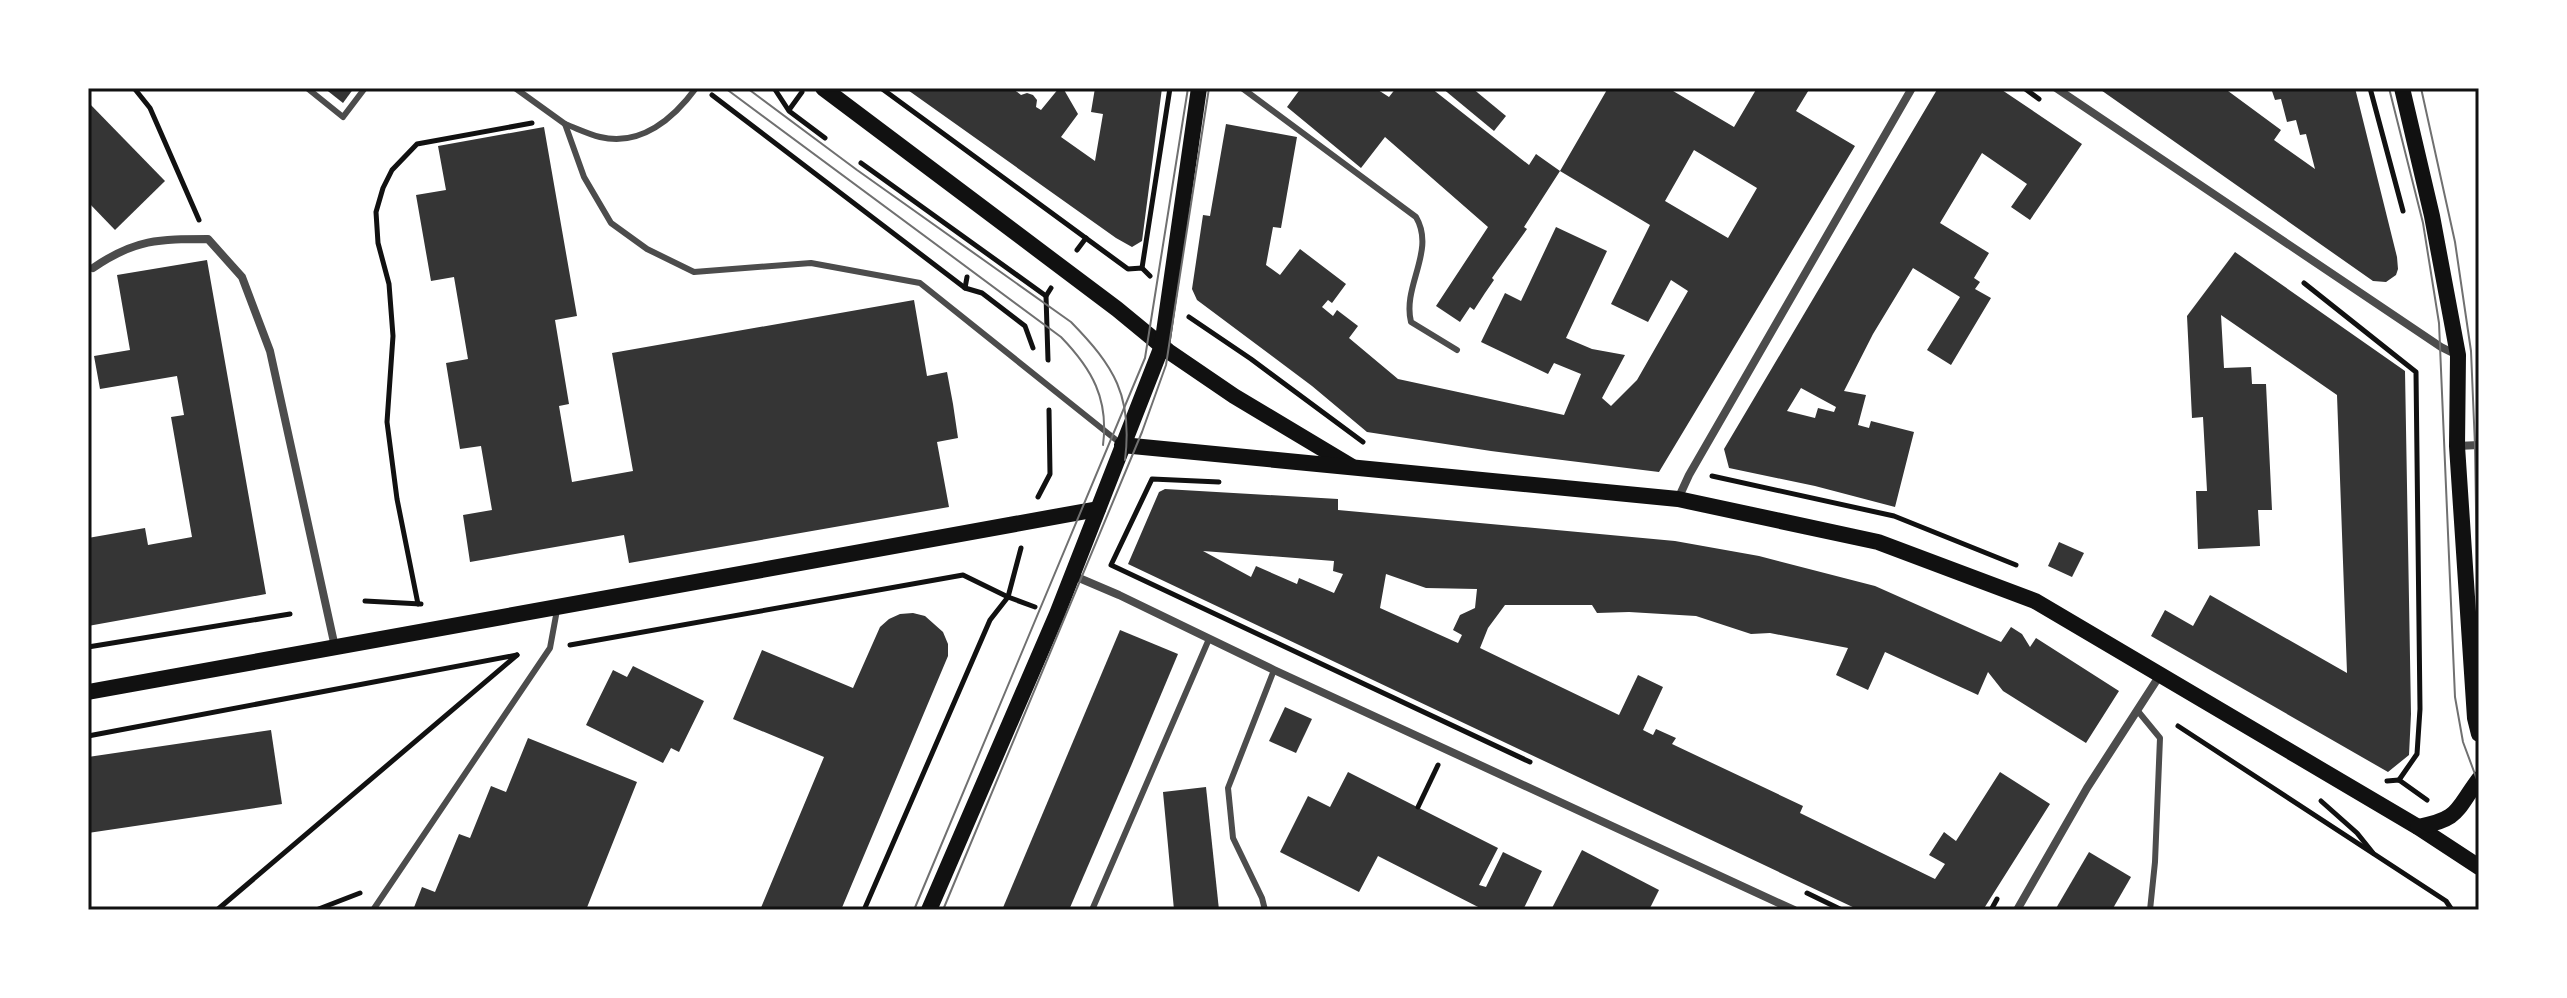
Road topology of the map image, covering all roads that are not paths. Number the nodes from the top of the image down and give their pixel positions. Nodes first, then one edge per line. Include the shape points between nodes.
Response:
1 (307, 88) edge
2 (365, 88) edge
3 (515, 88) edge
4 (696, 88) edge
5 (823, 88) edge
6 (1199, 88) edge
7 (1242, 88) edge
8 (1912, 88) edge
9 (2056, 88) edge
10 (2402, 88) edge
11 (566, 127) junction
12 (93, 268) dead end
13 (1162, 346) junction
14 (1457, 350) dead end
15 (2458, 355) junction
16 (1122, 445) junction
17 (2479, 445) edge
18 (2457, 446) junction
19 (1356, 468) junction
20 (1678, 499) junction
21 (1098, 509) junction
22 (1072, 575) junction
23 (558, 606) junction
24 (1209, 639) junction
25 (335, 648) junction
26 (1274, 670) junction
27 (2160, 675) junction
28 (88, 692) edge
29 (2137, 710) junction
30 (2479, 734) edge
31 (2479, 779) edge
32 (2418, 827) junction
33 (2479, 867) edge
34 (373, 910) edge
35 (929, 910) edge
36 (1092, 910) edge
37 (1265, 910) edge
38 (1794, 910) edge
39 (2017, 910) edge
40 (2150, 910) edge

1 - 2 lane via 343,117
3 - 11 lane
4 - 11 lane via 663,124 629,138 599,137
5 - 13 main road
6 - 13 main road
7 - 14 lane via 1416,217 1424,244 1408,308 1411,322
8 - 20 street
9 - 15 street
10 - 15 main road
11 - 16 lane via 584,177 611,223 647,249 694,272 811,263 920,283
12 - 25 street via 118,251 160,239 208,239 242,277 270,351
13 - 16 main road
13 - 19 main road
15 - 18 main road
16 - 19 main road
16 - 21 main road
17 - 18 street
18 - 30 main road
19 - 20 main road
20 - 27 main road via 1878,542 2035,601
21 - 22 main road
21 - 23 main road
22 - 24 street
22 - 35 main road
23 - 25 main road
23 - 34 lane via 550,648
24 - 26 street
24 - 36 lane
25 - 28 main road
26 - 37 lane via 1228,788 1233,838
26 - 38 street
27 - 29 street
27 - 32 main road
29 - 39 street
29 - 40 lane via 2160,738
31 - 32 main road via 2451,817
32 - 33 main road

